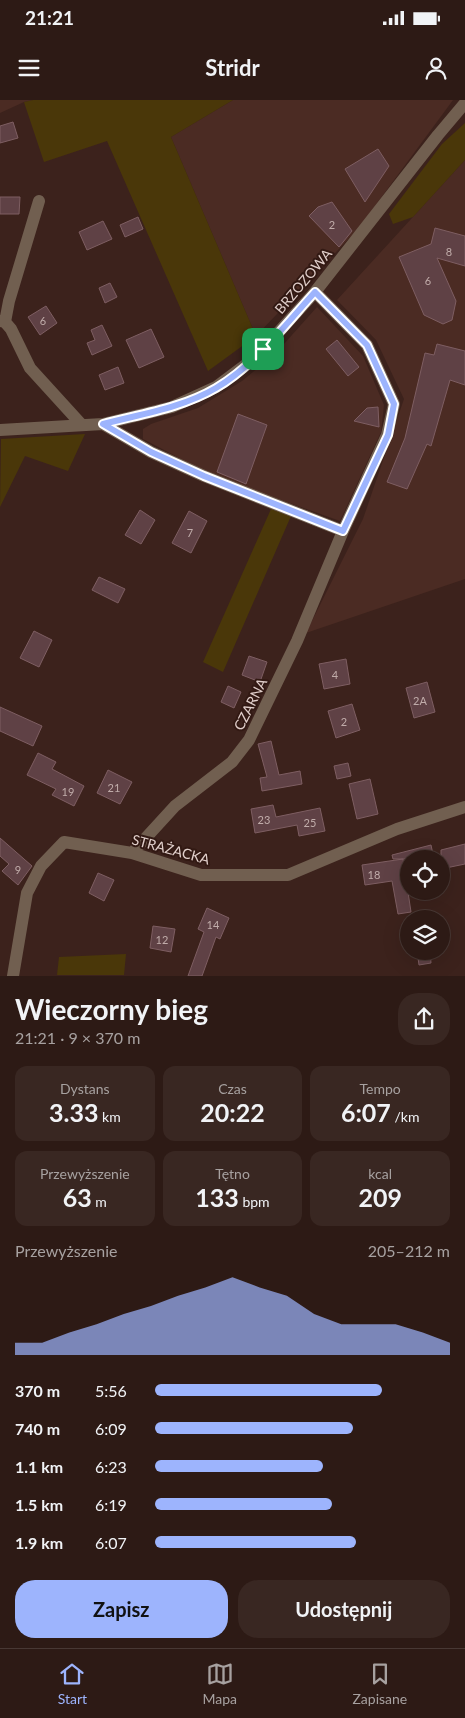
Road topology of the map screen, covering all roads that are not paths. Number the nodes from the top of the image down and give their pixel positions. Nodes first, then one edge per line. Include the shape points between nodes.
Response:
1 (465, 103) edge
2 (39, 201) dead end
3 (315, 292) junction
4 (3, 321) edge
5 (81, 424) junction
6 (103, 424) junction
7 (0, 430) edge
8 (343, 531) junction
9 (465, 807) edge
10 (132, 853) junction
11 (13, 976) edge

1 - 3 street, BRZOZOWA
2 - 4 street
3 - 6 street, BRZOZOWA via 256,358 216,388 172,407
3 - 8 street, CZARNA via 367,345 394,404 388,435
4 - 5 street via 11,329 30,368
5 - 6 street, BRZOZOWA
5 - 7 street, BRZOZOWA
6 - 8 street via 204,476
8 - 10 street, CZARNA via 297,641 249,740 232,762 175,806
9 - 10 street, STRAŻACKA via 397,829 288,875 201,875
10 - 11 street, STRAŻACKA via 64,842 41,866 28,893

